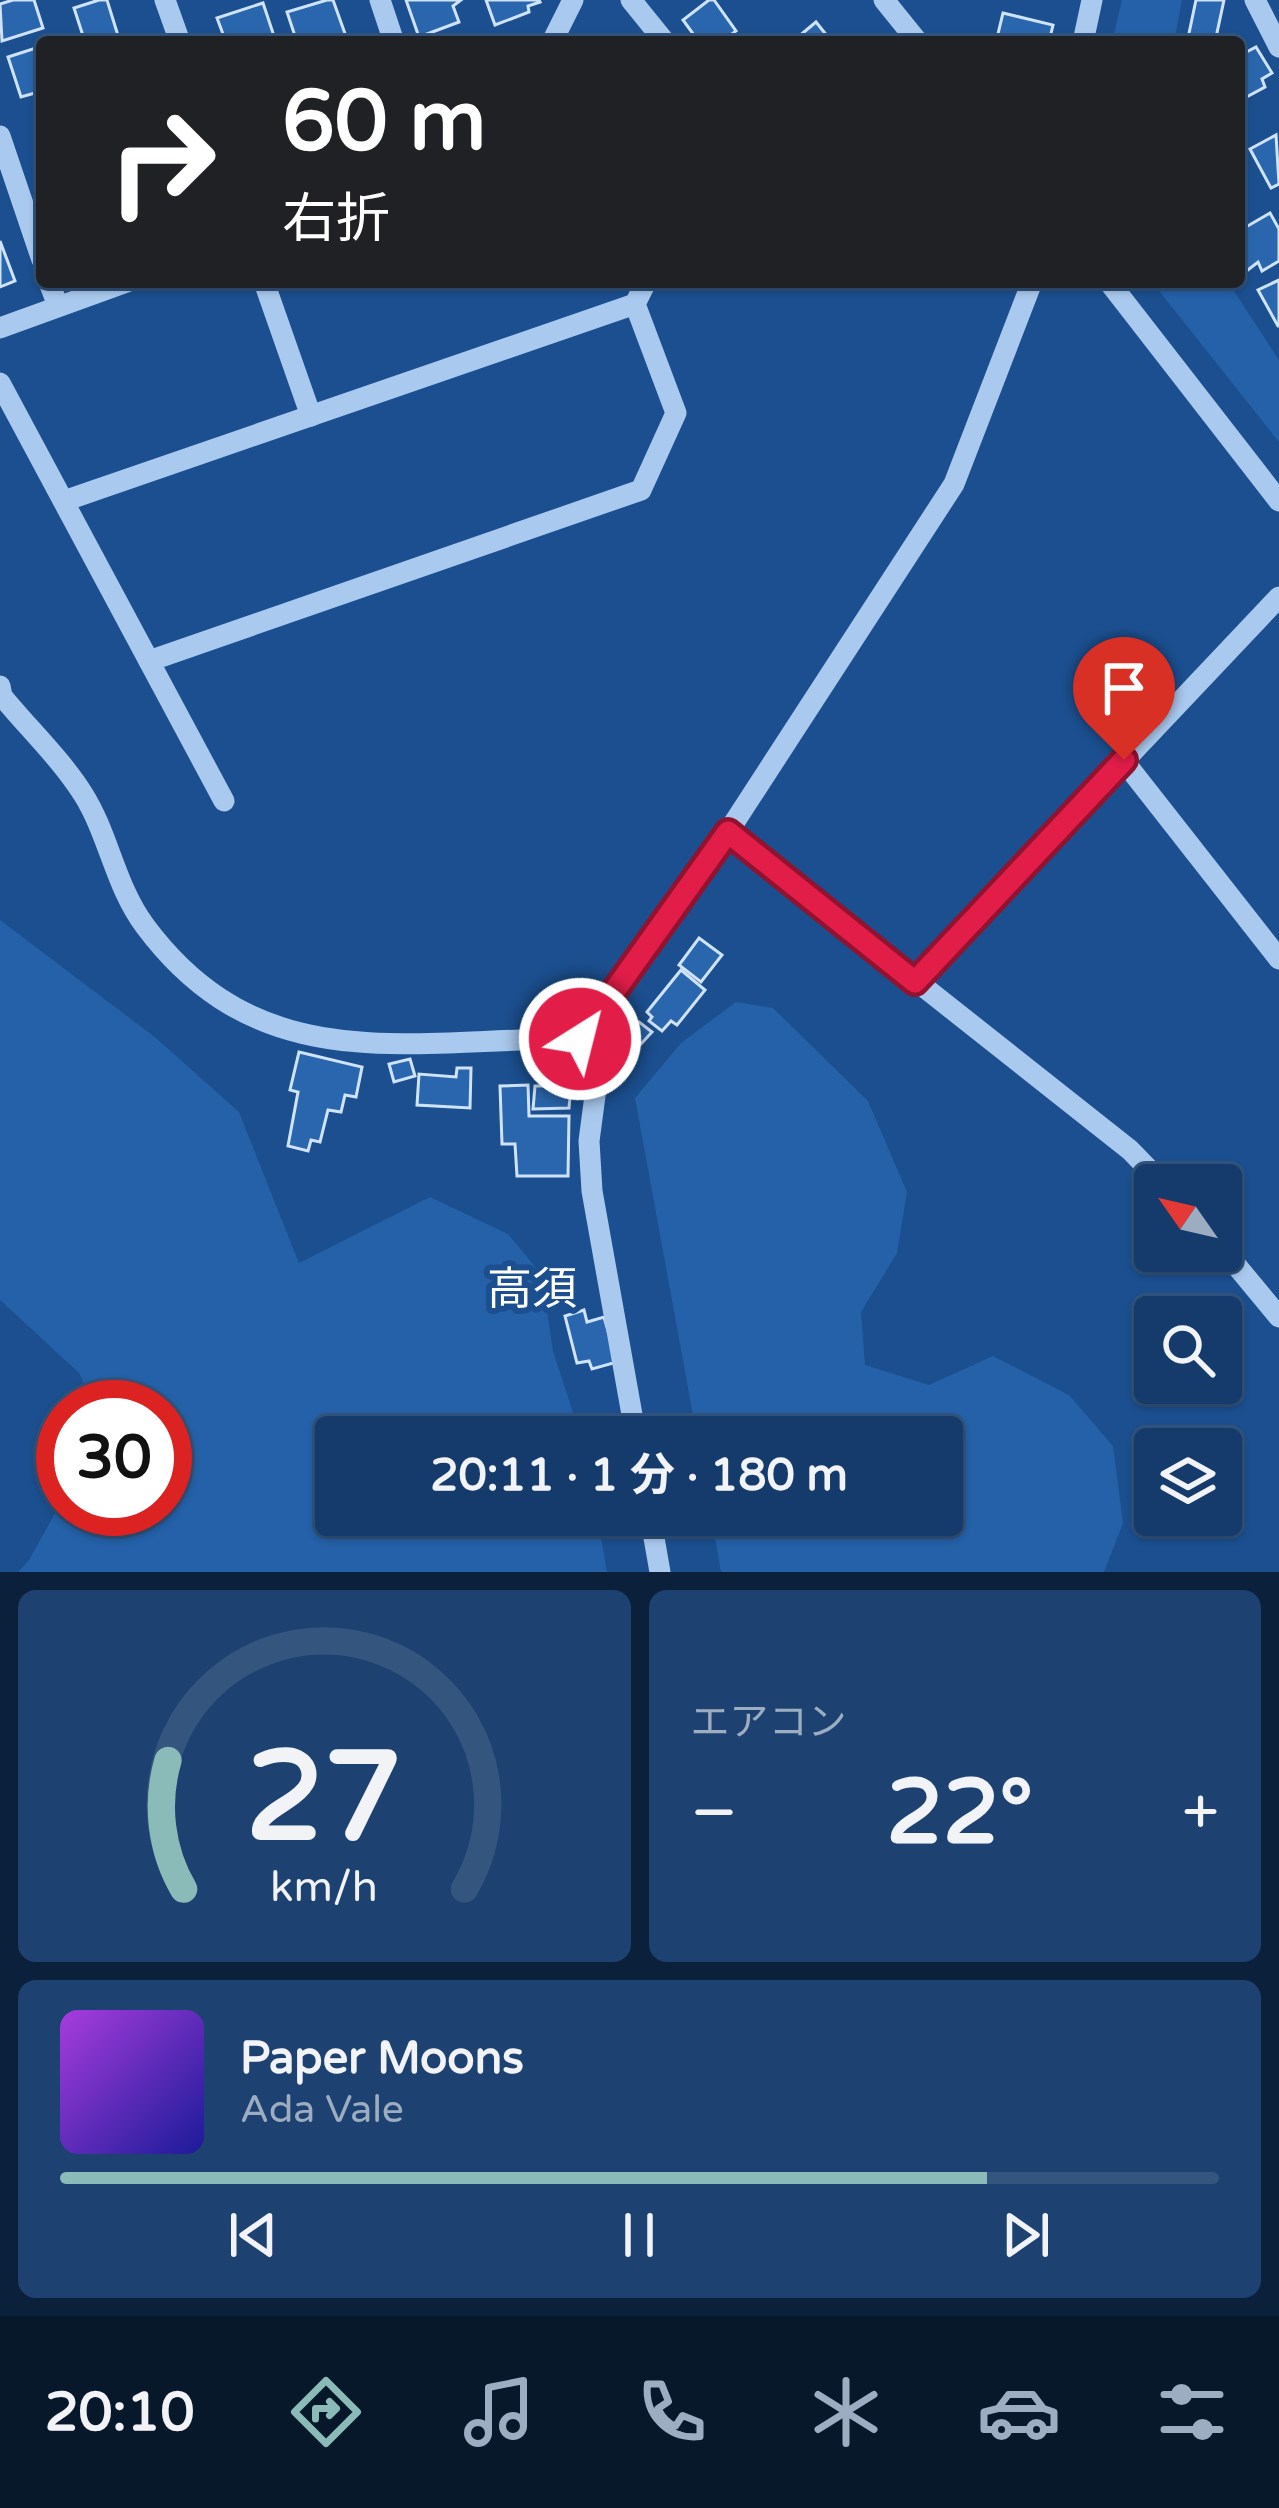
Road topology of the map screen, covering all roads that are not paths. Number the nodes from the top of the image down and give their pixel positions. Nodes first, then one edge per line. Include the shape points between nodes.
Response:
1 (165, 0) edge
2 (380, 0) edge
3 (573, 0) edge
4 (631, 0) edge
5 (884, 0) edge
6 (1092, 0) edge
7 (1255, 0) edge
8 (178, 36) edge
9 (392, 36) edge
10 (555, 36) edge
11 (659, 36) edge
12 (913, 36) edge
13 (1084, 36) edge
14 (1279, 47) edge
15 (0, 136) edge
16 (36, 242) edge
17 (52, 288) edge
18 (110, 288) edge
19 (266, 288) edge
20 (643, 288) edge
21 (1030, 288) edge
22 (1114, 288) edge
23 (635, 304) junction
24 (58, 306) junction
25 (0, 328) edge
26 (0, 383) edge
27 (311, 416) junction
28 (64, 501) junction
29 (1279, 501) edge
30 (1279, 597) edge
31 (149, 662) junction
32 (0, 686) edge
33 (1124, 760) junction
34 (224, 801) dead end
35 (728, 832) junction
36 (1279, 959) edge
37 (915, 982) junction
38 (580, 1039) junction
39 (1144, 1164) edge
40 (1242, 1272) edge
41 (1279, 1318) edge
42 (632, 1416) edge
43 (654, 1536) edge
44 (660, 1572) edge

1 - 8 street
2 - 9 street
3 - 10 street
4 - 11 street
5 - 12 street
6 - 13 street
7 - 14 street
15 - 16 street
17 - 24 street
18 - 24 street
19 - 27 street
20 - 23 street
21 - 35 street via 954,484
22 - 29 street
23 - 27 street
23 - 31 street via 676,413 641,490
24 - 25 street
26 - 28 street
27 - 28 street
28 - 31 street
30 - 33 street
31 - 34 street
32 - 38 street via 85,796 145,926 244,1015 360,1044
33 - 36 street
33 - 37 street
35 - 37 street
35 - 38 street
37 - 39 street
38 - 42 street via 598,1073 592,1191
40 - 41 street
43 - 44 street

